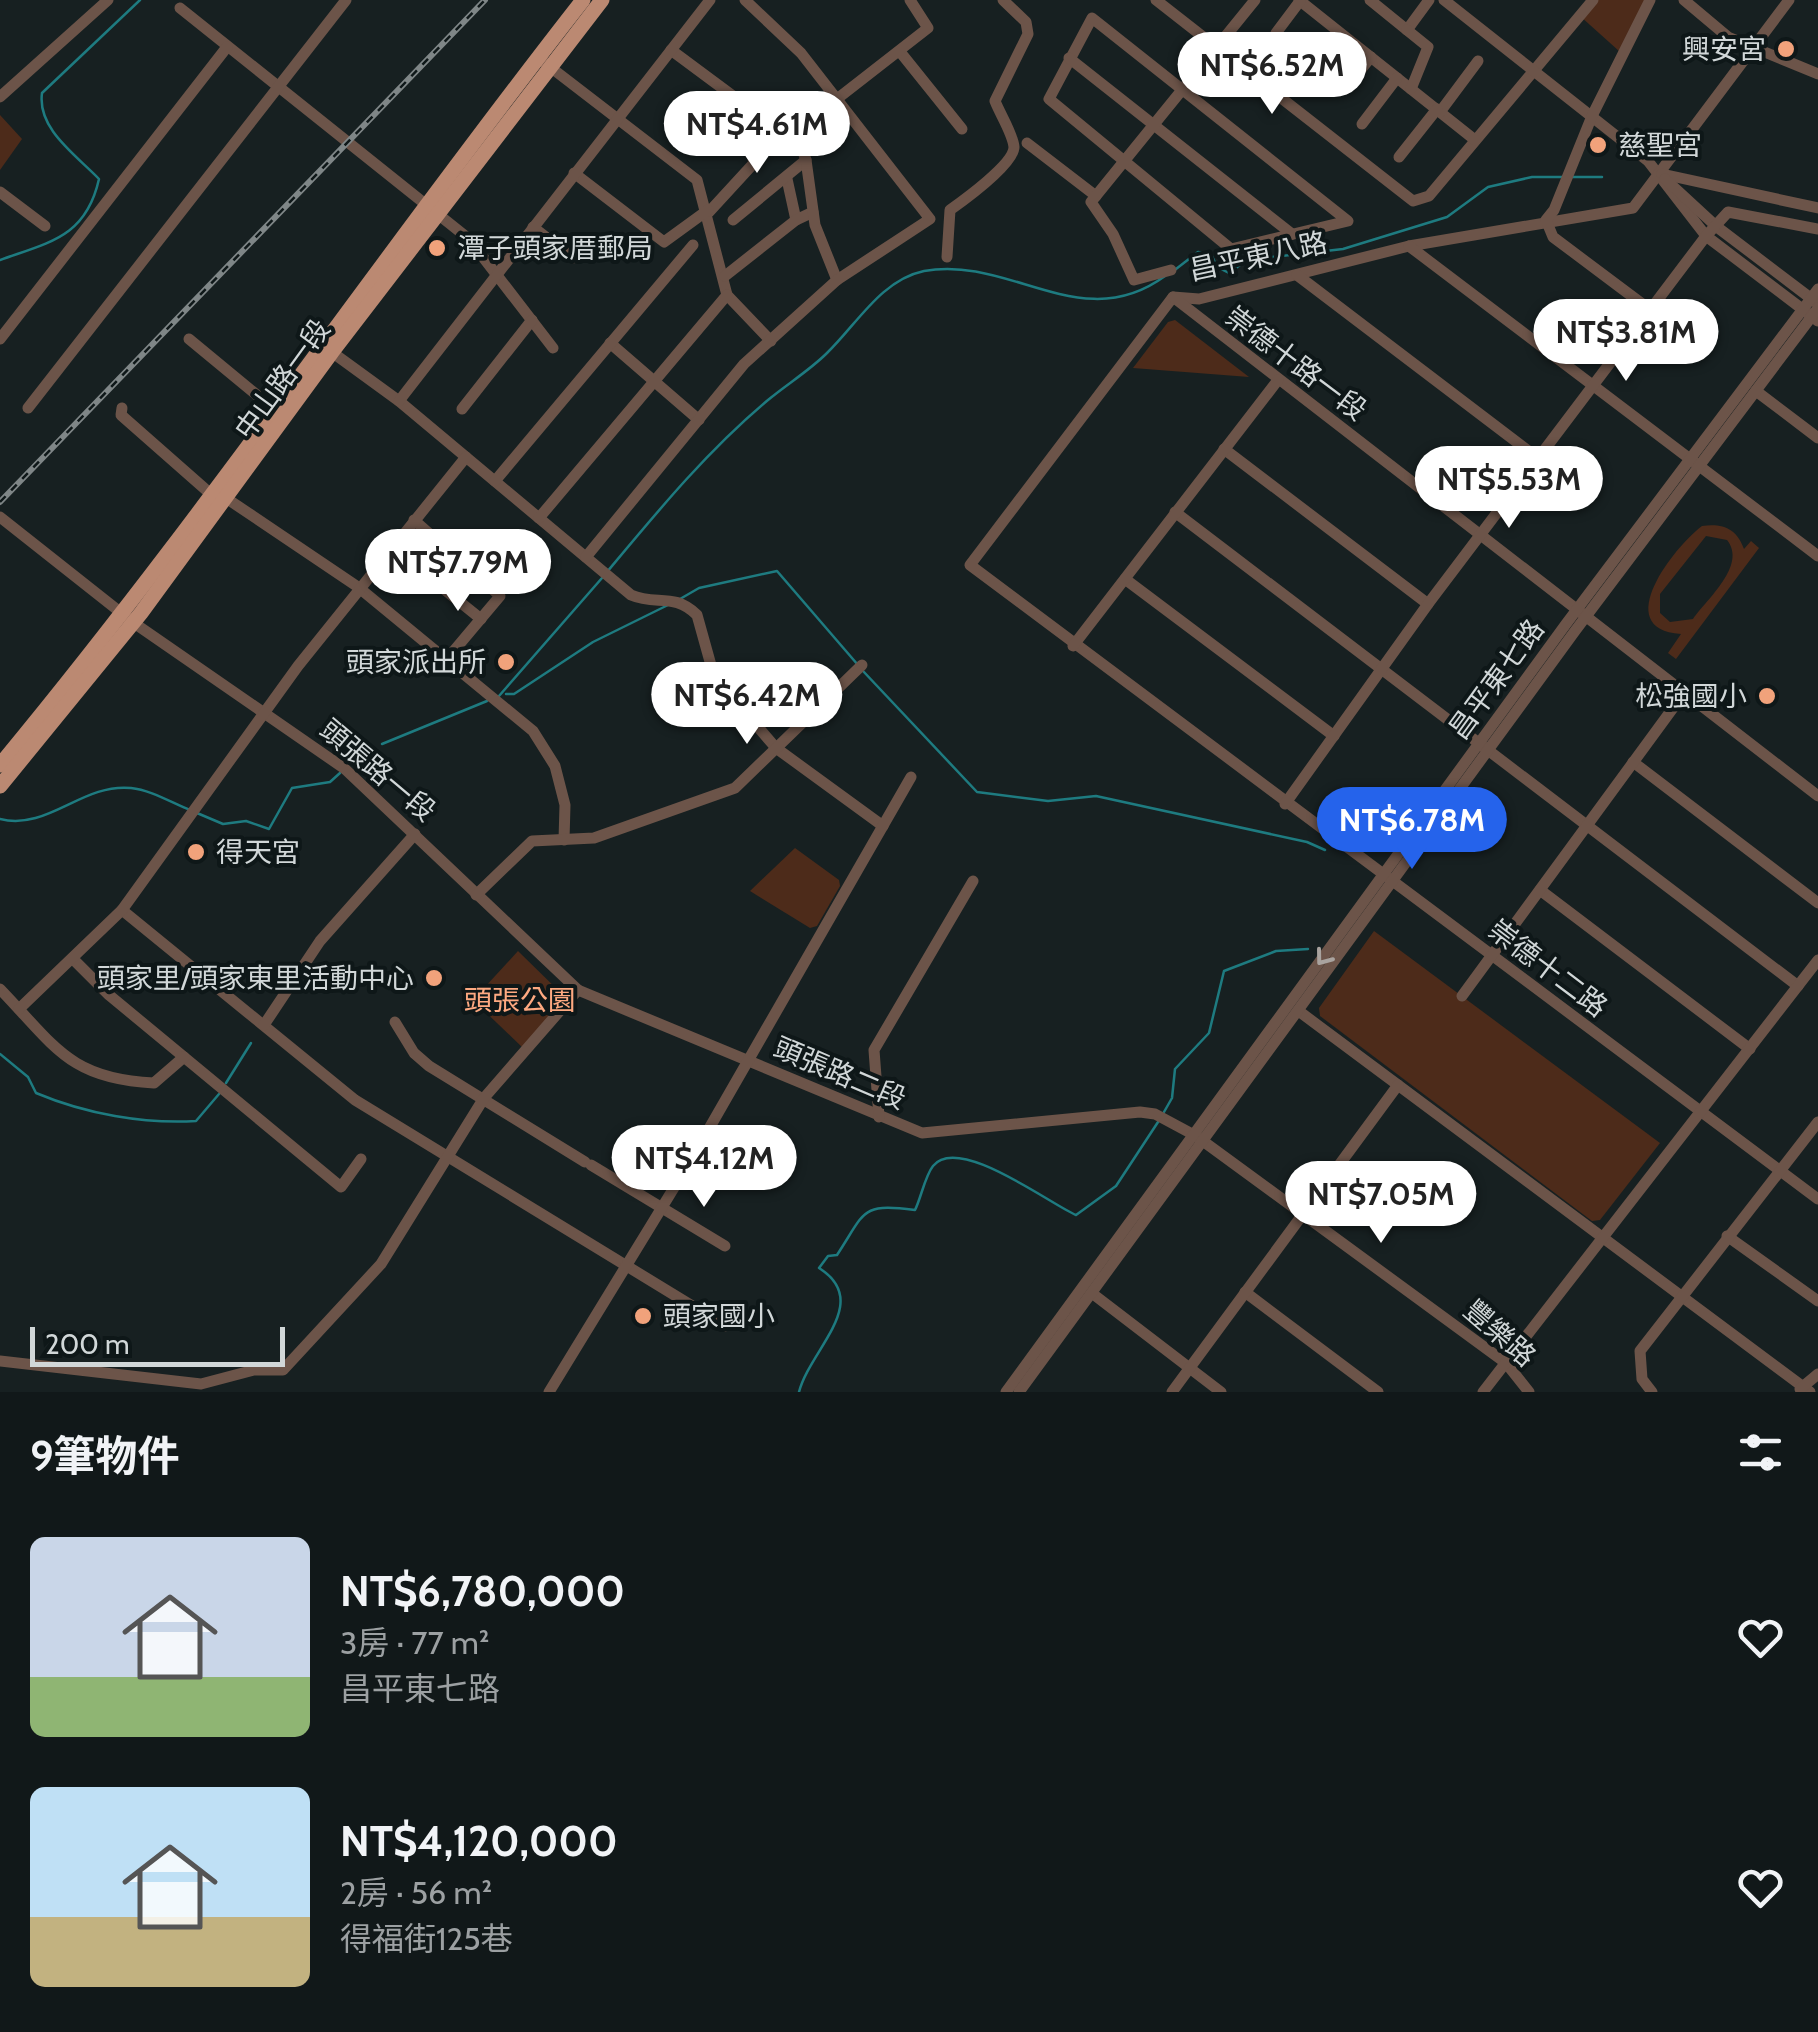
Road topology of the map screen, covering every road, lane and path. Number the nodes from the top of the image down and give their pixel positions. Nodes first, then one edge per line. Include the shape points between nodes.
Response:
1 (108, 0) edge
2 (346, 0) edge
3 (583, 0) edge
4 (602, 0) edge
5 (710, 0) edge
6 (745, 0) edge
7 (910, 0) edge
8 (1003, 0) edge
9 (1156, 0) edge
10 (1255, 0) edge
11 (1300, 0) edge
12 (1370, 0) edge
13 (1429, 0) edge
14 (1444, 0) edge
15 (1593, 0) edge
16 (1650, 0) edge
17 (1684, 0) edge
18 (1789, 0) edge
19 (180, 8) dead end
20 (1407, 30) junction
21 (1215, 46) junction
22 (227, 47) junction
23 (1754, 47) junction
24 (670, 50) junction
25 (901, 53) junction
26 (1371, 57) junction
27 (1069, 58) junction
28 (1478, 61) dead end
29 (544, 62) junction
30 (1534, 70) junction
31 (1818, 74) edge
32 (1397, 78) junction
33 (278, 88) junction
34 (1182, 88) junction
35 (1411, 89) junction
36 (0, 96) edge
37 (839, 102) junction
38 (1438, 111) junction
39 (1592, 116) junction
40 (616, 118) junction
41 (1153, 124) junction
42 (1362, 124) dead end
43 (962, 129) dead end
44 (1476, 140) junction
45 (1027, 143) dead end
46 (1399, 158) dead end
47 (806, 160) junction
48 (1124, 160) junction
49 (574, 174) junction
50 (1658, 174) junction
51 (788, 178) junction
52 (0, 192) edge
53 (1096, 196) junction
54 (1818, 208) edge
55 (432, 209) junction
56 (708, 211) junction
57 (813, 212) junction
58 (733, 220) dead end
59 (796, 220) junction
60 (1546, 220) junction
61 (45, 226) dead end
62 (533, 227) junction
63 (1717, 227) junction
64 (1818, 229) edge
65 (1292, 234) junction
66 (1706, 236) junction
67 (694, 245) dead end
68 (1409, 246) junction
69 (572, 258) dead end
70 (947, 258) dead end
71 (1171, 270) dead end
72 (498, 273) junction
73 (1297, 275) junction
74 (726, 276) junction
75 (837, 280) junction
76 (727, 295) junction
77 (1173, 296) junction
78 (1814, 307) edge
79 (1650, 308) junction
80 (532, 320) junction
81 (0, 339) edge
82 (189, 339) dead end
83 (771, 341) junction
84 (610, 343) junction
85 (327, 348) junction
86 (553, 348) dead end
87 (1278, 380) junction
88 (654, 381) junction
89 (1594, 386) junction
90 (1756, 391) junction
91 (399, 401) junction
92 (28, 408) dead end
93 (122, 408) dead end
94 (462, 408) dead end
95 (275, 410) junction
96 (699, 420) junction
97 (1818, 438) edge
98 (1224, 448) junction
99 (466, 457) junction
100 (1539, 459) junction
101 (1697, 464) junction
102 (495, 480) junction
103 (219, 497) junction
104 (1175, 512) junction
105 (0, 518) edge
106 (539, 518) junction
107 (414, 520) junction
108 (1481, 536) junction
109 (974, 556) joint
110 (1818, 556) edge
111 (586, 557) junction
112 (419, 569) dead end
113 (1125, 579) junction
114 (358, 588) junction
115 (1428, 604) junction
116 (1583, 614) junction
117 (129, 619) junction
118 (481, 619) junction
119 (1073, 646) junction
120 (446, 659) junction
121 (862, 665) dead end
122 (1382, 669) junction
123 (1684, 693) junction
124 (264, 710) junction
125 (1334, 736) junction
126 (1485, 747) junction
127 (776, 748) junction
128 (1633, 762) junction
129 (0, 765) edge
130 (911, 777) dead end
131 (0, 786) edge
132 (1818, 796) edge
133 (1285, 804) junction
134 (1588, 825) junction
135 (883, 826) junction
136 (415, 834) junction
137 (564, 840) junction
138 (974, 880) dead end
139 (1389, 880) junction
140 (1540, 890) junction
141 (476, 895) junction
142 (1818, 903) edge
143 (122, 910) junction
144 (1492, 957) junction
145 (74, 960) junction
146 (1818, 960) edge
147 (1798, 986) junction
148 (0, 989) edge
149 (578, 990) junction
150 (1462, 996) dead end
151 (20, 1009) junction
152 (1300, 1012) junction
153 (396, 1022) dead end
154 (264, 1025) junction
155 (1750, 1048) junction
156 (184, 1057) junction
157 (745, 1060) junction
158 (1398, 1086) junction
159 (484, 1098) junction
160 (1700, 1112) junction
161 (879, 1117) junction
162 (1818, 1122) edge
163 (1200, 1139) junction
164 (446, 1156) junction
165 (361, 1159) dead end
166 (1781, 1172) junction
167 (1818, 1199) edge
168 (662, 1208) junction
169 (1302, 1214) junction
170 (1728, 1236) junction
171 (1601, 1240) junction
172 (725, 1246) dead end
173 (626, 1268) junction
174 (1245, 1292) junction
175 (1093, 1294) junction
176 (1680, 1297) junction
177 (1818, 1301) edge
178 (725, 1326) dead end
179 (0, 1360) edge
180 (1506, 1363) junction
181 (1190, 1368) junction
182 (1818, 1374) edge
183 (1803, 1390) edge
184 (550, 1392) edge
185 (1006, 1392) edge
186 (1019, 1392) edge
187 (1172, 1392) edge
188 (1221, 1392) edge
189 (1378, 1392) edge
190 (1483, 1392) edge
191 (1529, 1392) edge
192 (1652, 1392) edge

1 - 36 street
2 - 33 street
3 - 29 main road, 中山路一段
4 - 29 main road, 中山路一段
5 - 24 street
6 - 37 street via 801,53
7 - 25 street via 928,28
8 - 70 street via 1026,22 1028,34 994,101 1014,145 1012,156 950,210
9 - 21 street
10 - 21 street
11 - 26 street
11 - 26 street via 1276,33 1345,89
12 - 20 street
13 - 20 street
14 - 30 street
15 - 30 street
16 - 39 street
17 - 23 street via 1728,37
18 - 23 street, 昌平東八路
19 - 22 street
20 - 35 street via 1431,41
21 - 34 street
21 - 44 street via 1414,201 1429,196
22 - 33 street
22 - 81 street
23 - 31 street
23 - 50 street, 昌平東八路
24 - 40 street
24 - 56 street via 741,102 754,163
25 - 37 street
25 - 43 street
26 - 32 street
27 - 34 street via 1092,18
27 - 41 street
27 - 48 street via 1048,99
28 - 38 street
29 - 40 street
29 - 55 main road, 中山路一段
30 - 39 street
30 - 44 street
32 - 35 street
32 - 42 street
33 - 55 street
33 - 92 street
34 - 41 street
34 - 65 street via 1348,221
35 - 38 street
37 - 47 street via 810,120 798,138
37 - 75 street via 930,219
38 - 44 street
38 - 46 street
39 - 50 street
39 - 60 street
40 - 49 street
40 - 56 street via 698,180
41 - 48 street
41 - 65 street
45 - 53 street
47 - 51 street
47 - 57 street
48 - 53 street
48 - 65 street via 1232,249
49 - 56 street via 664,242
49 - 62 street
50 - 54 street
50 - 60 street, 昌平東八路 via 1634,208
50 - 63 street
50 - 66 street
51 - 58 street
51 - 59 street
52 - 61 street
53 - 71 street via 1091,202 1097,216 1134,280
55 - 72 street
55 - 85 main road, 中山路一段
56 - 74 street
57 - 59 street
57 - 75 street
59 - 74 street
60 - 68 street, 昌平東八路
60 - 79 street via 1553,237
62 - 69 street
62 - 72 street
63 - 64 street via 1728,212
63 - 66 street
63 - 78 street
66 - 78 street
66 - 79 street
67 - 84 street
68 - 73 street, 昌平東八路
68 - 89 street
72 - 80 street
72 - 91 street
73 - 77 street, 昌平東八路 via 1199,299
73 - 100 street
74 - 76 street
75 - 83 street
76 - 83 street
76 - 88 street
77 - 87 street, 崇德十路一段
77 - 109 street, 昌平東八路
78 - 90 street, 昌平東七路
78 - 101 street, 昌平東七路
79 - 89 street
80 - 86 street
80 - 94 street
82 - 95 street
83 - 96 street
84 - 88 street
84 - 102 street
85 - 91 street
85 - 95 main road, 中山路一段
85 - 103 main road, 中山路一段
87 - 98 street
87 - 108 street, 崇德十路一段
88 - 96 street
88 - 106 street
89 - 100 street
89 - 101 street
90 - 97 street
90 - 101 street, 昌平東七路
91 - 99 street
93 - 103 street via 121,415
95 - 103 main road, 中山路一段
96 - 111 street
98 - 104 street
98 - 115 street
99 - 102 street
99 - 107 street
100 - 108 street
101 - 110 street
101 - 116 street, 昌平東七路
102 - 106 street
103 - 114 street
103 - 117 main road, 中山路一段
104 - 113 street
104 - 122 street
105 - 117 street, 頭張路一段
106 - 111 street
107 - 114 street
107 - 118 street via 500,596
108 - 115 street
108 - 116 street, 崇德十路一段
109 - 119 street, 崇德十二路 via 971,569
111 - 127 street via 631,596 675,599 696,615 714,676
112 - 118 street
113 - 119 street
113 - 125 street
114 - 120 street
114 - 124 street
115 - 122 street
116 - 123 street, 崇德十路一段
116 - 126 street, 昌平東七路
117 - 124 street, 頭張路一段
117 - 129 main road, 中山路一段
117 - 131 main road, 中山路一段
118 - 120 street
119 - 133 street, 崇德十二路
120 - 137 street via 534,731 555,766
121 - 127 street
122 - 125 street
122 - 126 street
123 - 128 street
123 - 132 street, 崇德十路一段
124 - 136 street, 頭張路一段 via 345,769
124 - 143 street
125 - 133 street
126 - 134 street
126 - 139 street, 昌平東七路
127 - 135 street
127 - 137 street via 736,788 594,838
128 - 134 street
128 - 142 street
130 - 135 street
133 - 139 street, 崇德十二路
134 - 140 street
134 - 147 street
135 - 157 street
136 - 141 street, 頭張路一段
136 - 154 street via 338,918
137 - 141 street via 532,841
138 - 161 street via 874,1050
139 - 144 street, 崇德十二路
139 - 152 street, 昌平東七路
139 -> 163 street, 昌平東七路
140 - 144 street
140 - 155 street
141 - 149 street, 頭張路一段
143 - 145 street
143 - 154 street
144 - 150 street
144 - 160 street, 崇德十二路
145 - 151 street
145 - 156 street
146 - 147 street
147 - 155 street
148 - 151 street
149 - 157 street, 頭張路二段
149 - 159 street
151 - 156 street via 95,1076 154,1083
152 - 158 street
152 - 163 street, 昌平東七路
153 - 159 street via 428,1066
154 - 164 street via 355,1100
155 - 160 street
156 - 165 street via 341,1187
157 - 161 street, 頭張路二段
157 - 168 street
158 - 169 street
158 - 171 street
159 - 164 street
159 - 168 street
160 - 166 street, 崇德十二路
160 - 171 street
161 - 163 street, 頭張路二段 via 922,1133 1155,1114
162 - 166 street
163 - 169 street, 豐樂路
163 - 175 street, 昌平東七路
163 - 185 street, 昌平東七路
164 - 173 street
164 - 179 street via 380,1264 283,1370 202,1384
166 - 167 street, 崇德十二路
166 - 170 street
168 - 172 street
168 - 173 street
169 - 174 street
169 - 180 street, 豐樂路
170 - 176 street
170 - 177 street
171 - 176 street
171 - 180 street
173 - 178 street
173 - 184 street
174 - 181 street
174 - 189 street
175 - 181 street
175 - 186 street, 昌平東七路
176 - 183 street
176 - 192 street via 1640,1351 1638,1365
180 - 190 street
180 - 191 street, 豐樂路
181 - 187 street
181 - 188 street
182 - 183 street

